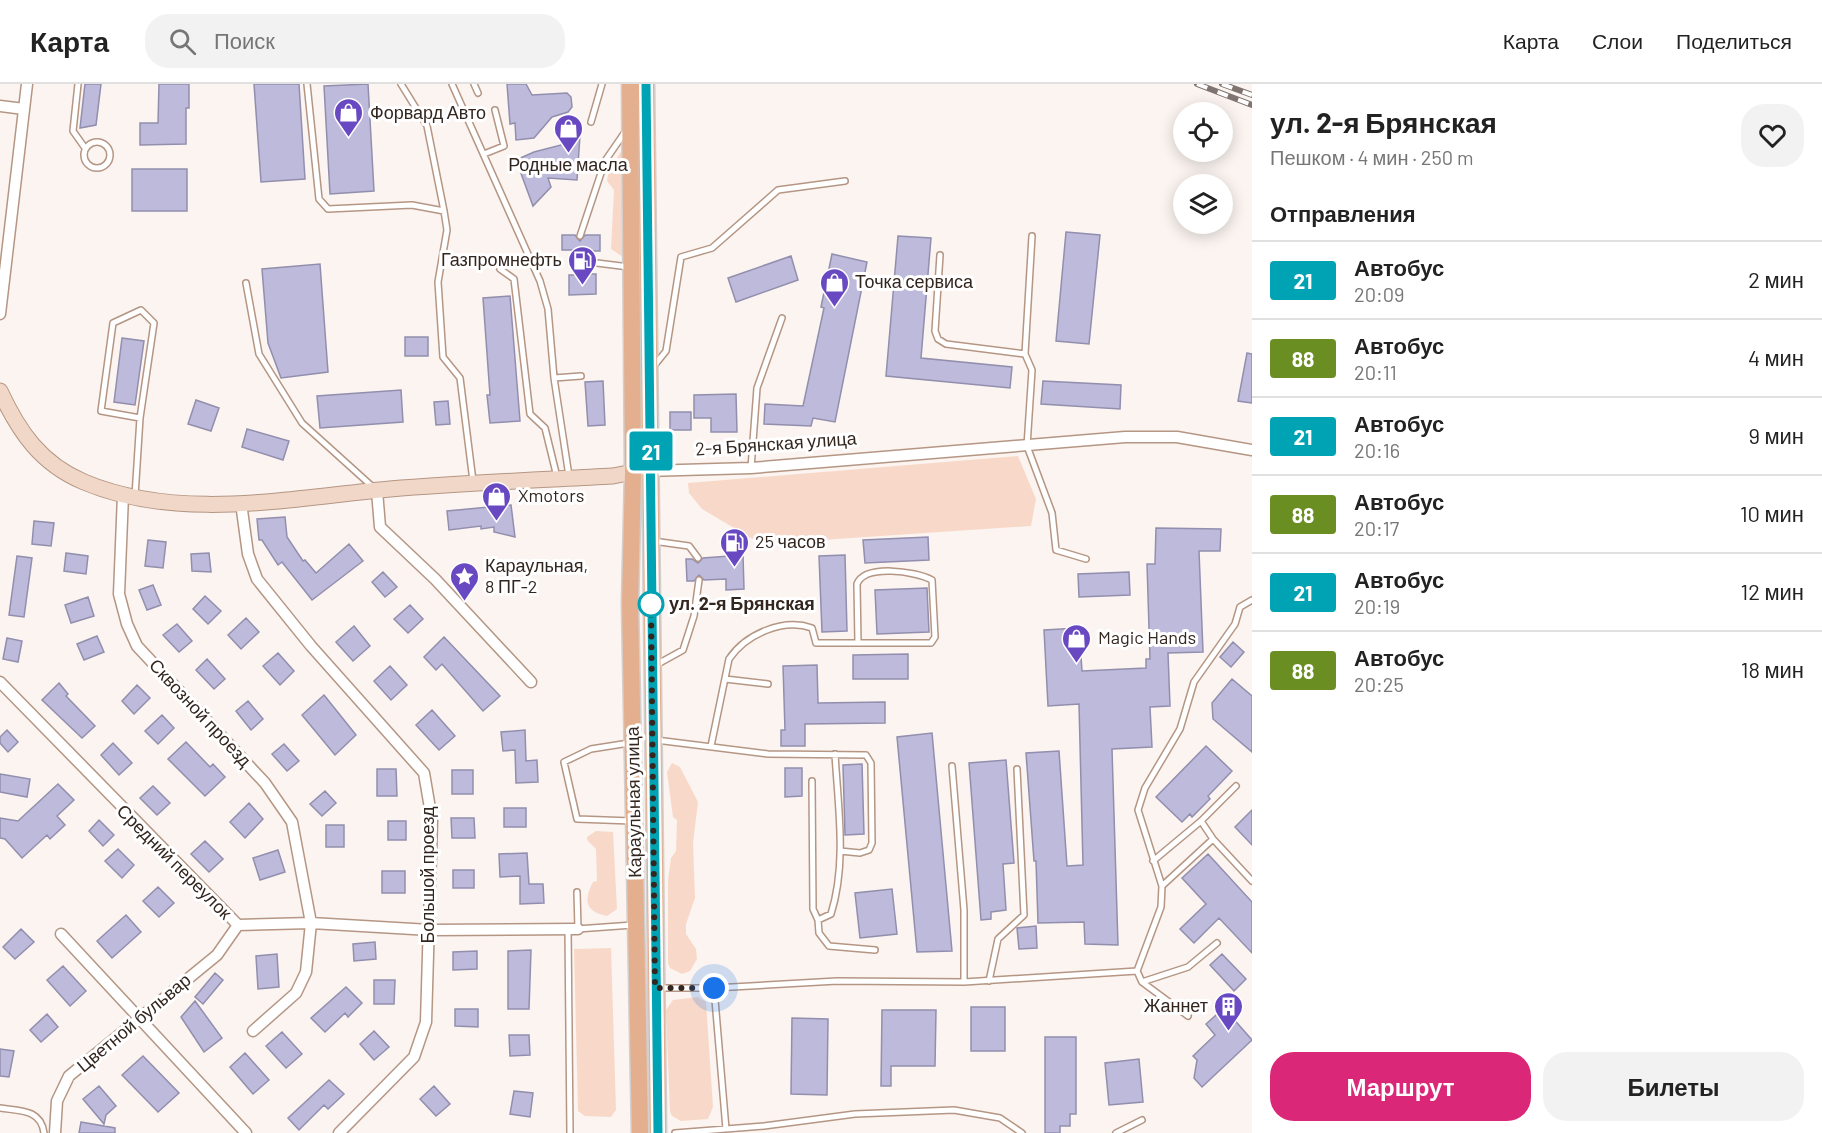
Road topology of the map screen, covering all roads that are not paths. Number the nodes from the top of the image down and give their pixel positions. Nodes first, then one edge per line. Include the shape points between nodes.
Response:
1 (27, 84) edge
2 (78, 84) edge
3 (307, 84) edge
4 (401, 84) edge
5 (452, 84) edge
6 (474, 84) edge
7 (602, 84) edge
8 (630, 84) edge
9 (646, 84) edge
10 (478, 93) dead end
11 (0, 106) edge
12 (24, 109) junction
13 (495, 110) dead end
14 (591, 122) dead end
15 (630, 126) junction
16 (85, 148) junction
17 (484, 154) junction
18 (845, 181) dead end
19 (444, 211) junction
20 (6, 223) edge
21 (580, 236) dead end
22 (1032, 236) dead end
23 (940, 255) dead end
24 (589, 262) dead end
25 (631, 267) junction
26 (500, 269) dead end
27 (246, 283) dead end
28 (0, 314) edge
29 (782, 318) dead end
30 (1025, 354) junction
31 (650, 370) junction
32 (581, 376) dead end
33 (554, 378) junction
34 (0, 391) edge
35 (140, 418) junction
36 (1027, 446) junction
37 (1252, 450) edge
38 (751, 468) junction
39 (651, 470) junction
40 (633, 472) junction
41 (563, 478) junction
42 (473, 483) junction
43 (377, 490) junction
44 (129, 496) junction
45 (241, 503) junction
46 (651, 541) junction
47 (699, 558) dead end
48 (1086, 559) dead end
49 (699, 580) dead end
50 (1252, 600) edge
51 (858, 643) junction
52 (652, 668) junction
53 (724, 679) junction
54 (0, 682) edge
55 (531, 682) dead end
56 (768, 684) dead end
57 (652, 739) junction
58 (632, 743) junction
59 (711, 746) junction
60 (836, 754) junction
61 (952, 766) dead end
62 (1017, 769) dead end
63 (812, 781) dead end
64 (1236, 786) dead end
65 (634, 821) junction
66 (1201, 821) junction
67 (1213, 839) junction
68 (840, 851) junction
69 (1153, 861) junction
70 (1252, 881) edge
71 (1162, 886) junction
72 (577, 892) dead end
73 (818, 920) junction
74 (312, 923) junction
75 (238, 925) junction
76 (635, 925) junction
77 (572, 929) junction
78 (430, 930) junction
79 (61, 934) dead end
80 (1217, 943) dead end
81 (875, 950) dead end
82 (1137, 970) junction
83 (989, 981) junction
84 (964, 982) junction
85 (1142, 982) junction
86 (655, 988) junction
87 (714, 988) junction
88 (1188, 1016) dead end
89 (139, 1018) junction
90 (254, 1031) dead end
91 (0, 1108) edge
92 (1142, 1120) dead end
93 (726, 1129) junction
94 (764, 1130) edge
95 (44, 1133) edge
96 (55, 1133) edge
97 (246, 1133) edge
98 (339, 1133) edge
99 (570, 1133) edge
100 (640, 1133) edge
101 (658, 1133) edge
102 (675, 1133) edge
103 (1022, 1133) edge
104 (1116, 1133) edge

1 - 12 street
2 - 16 lane via 73,131
3 - 19 lane via 319,199 328,209 412,205
4 - 19 lane via 427,126
5 - 17 lane
6 - 10 lane
7 - 14 lane
8 - 15 main road
9 - 31 main road
11 - 12 street
12 - 20 street
13 - 17 lane via 504,146
15 - 21 lane via 605,161
15 - 25 main road
16 - 16 lane via 83,156 90,167 102,167 109,161 110,152 101,142 92,142
17 - 33 lane via 540,281 548,309
18 - 31 lane via 778,190 712,248 681,257 666,351
19 - 42 lane via 447,230 438,282 443,357 460,378
20 - 28 street
22 - 30 lane
23 - 30 lane via 935,331 938,339 946,344
24 - 25 lane
25 - 40 main road
26 - 41 lane via 514,279 530,414 545,428
27 - 43 lane via 259,354 302,423
29 - 38 lane via 757,388
30 - 36 lane via 1032,370
31 - 39 main road
32 - 33 lane
33 - 41 lane
34 - 44 street via 29,444 54,465 83,482
35 - 35 lane via 154,323 141,310 113,323 101,411
35 - 44 lane
36 - 37 street, 2-я Брянская улица via 1125,437 1178,437
36 - 38 street, 2-я Брянская улица
36 - 48 lane via 1052,513 1056,550
38 - 39 street, 2-я Брянская улица
39 - 40 street, 2-я Брянская улица
39 - 46 main road, Караульная улица
40 - 41 street
40 - 58 main road, Караульная улица
41 - 42 street
42 - 43 street
43 - 45 street
43 - 55 street via 380,527 435,579
44 - 45 street via 190,503
44 - 74 street, Сквозной проезд via 119,594 127,624 137,646 265,783 292,822
45 - 78 street, Большой проезд via 248,554 257,579 424,773 432,820
46 - 47 lane via 689,546
46 - 52 main road, Караульная улица
49 - 52 lane via 694,616 683,650
50 - 69 lane via 1240,607 1235,624 1194,682 1180,729 1145,788 1138,810
51 - 51 lane via 860,576 868,572 915,573 932,580 935,637 931,643
51 - 53 lane via 816,643 812,628 802,624 772,627 736,648
52 - 57 main road, Караульная улица
53 - 56 lane
53 - 59 lane
54 - 75 street, Средний переулок
57 - 59 lane
57 - 86 main road, Караульная улица
58 - 65 main road, Караульная улица
58 - 65 lane via 591,748 564,762 577,819
59 - 60 lane via 768,754
60 - 68 lane
60 - 68 lane via 862,753 871,763 872,843 869,850 860,853
61 - 84 lane via 964,910
62 - 83 lane via 1024,915 998,939
63 - 73 lane via 813,909
64 - 66 lane
65 - 76 main road, Караульная улица
66 - 67 lane
66 - 69 lane
67 - 70 lane
67 - 71 lane
68 - 73 lane via 831,914
69 - 71 lane
71 - 82 lane via 1161,907
72 - 77 lane
73 - 81 lane via 819,933 829,946
74 - 75 street, Средний переулок
74 - 78 street, Средний переулок
74 - 90 street via 306,972 296,993
75 - 89 street, Цветной бульвар via 217,954
76 - 77 lane
76 - 100 main road, Караульная улица
77 - 78 street, Средний переулок
77 - 99 lane
78 - 98 street, Большой проезд via 426,1022 414,1057
79 - 89 street
80 - 85 lane via 1188,967
82 - 83 lane
82 - 85 lane
83 - 84 lane
84 - 87 lane via 837,981
85 - 88 lane
86 - 87 lane
86 - 101 main road, Караульная улица
87 - 93 lane
89 - 96 street, Цветной бульвар via 69,1076 57,1101
89 - 97 street
91 - 95 lane via 34,1113 43,1122
92 - 104 lane
93 - 94 lane
93 - 102 lane
94 - 103 lane via 855,1114 954,1110 1000,1118

